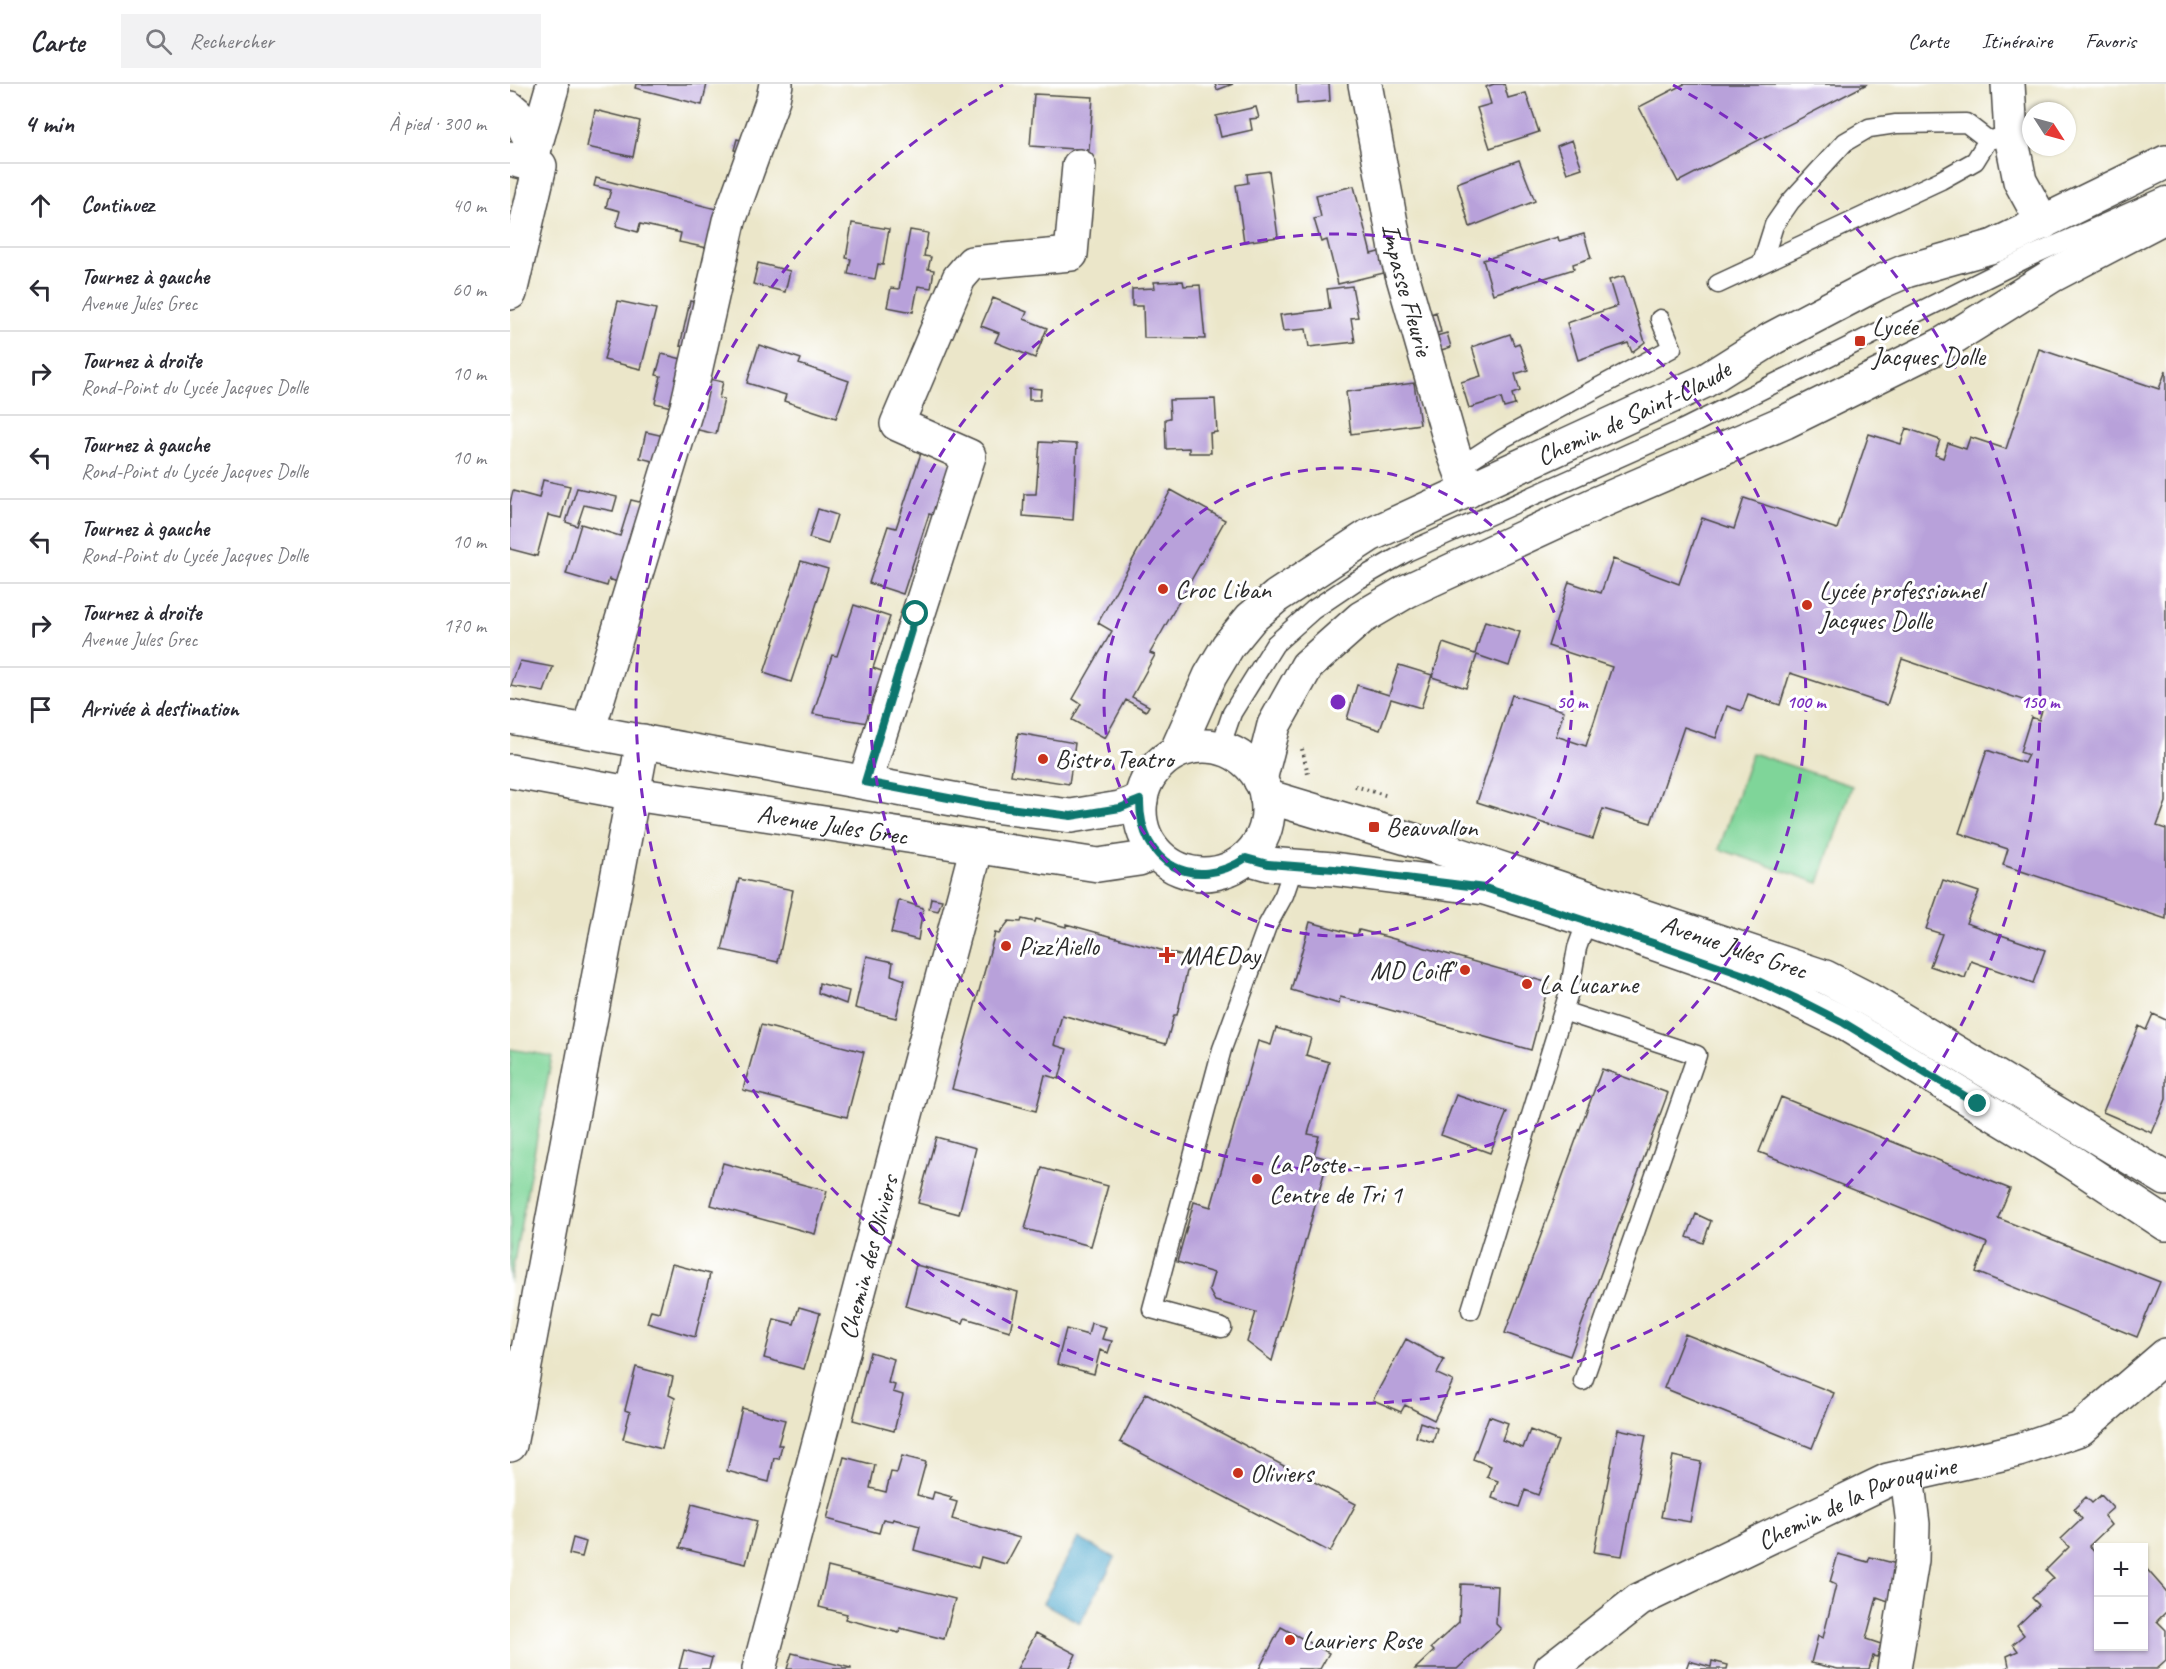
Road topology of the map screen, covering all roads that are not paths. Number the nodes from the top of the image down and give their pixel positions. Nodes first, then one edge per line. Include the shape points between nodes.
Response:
1 (776, 84) edge
2 (1365, 84) edge
3 (2008, 84) edge
4 (552, 88) dead end
5 (510, 108) edge
6 (2000, 138) junction
7 (523, 162) edge
8 (2166, 163) edge
9 (1079, 166) dead end
10 (2166, 196) edge
11 (2166, 216) edge
12 (2043, 223) junction
13 (2031, 256) junction
14 (1762, 263) junction
15 (512, 276) edge
16 (1718, 284) dead end
17 (1660, 319) dead end
18 (1464, 479) junction
19 (510, 717) edge
20 (588, 731) junction
21 (643, 741) junction
22 (1220, 748) junction
23 (1176, 752) junction
24 (510, 771) edge
25 (865, 782) junction
26 (1263, 788) junction
27 (634, 794) junction
28 (1140, 800) junction
29 (977, 846) junction
30 (1155, 852) junction
31 (1246, 858) junction
32 (1294, 866) junction
33 (1587, 920) junction
34 (1563, 1011) junction
35 (2166, 1179) edge
36 (2166, 1224) edge
37 (1471, 1310) dead end
38 (1222, 1328) dead end
39 (2166, 1355) edge
40 (1583, 1382) dead end
41 (510, 1445) edge
42 (1907, 1476) junction
43 (759, 1669) edge
44 (1551, 1669) edge
45 (1894, 1669) edge

1 - 20 street via 729,221 687,407
2 - 18 street, Impasse Fleurie via 1398,260
3 - 6 street
4 - 7 street
5 - 7 street via 517,114
6 - 12 street
6 - 14 lane via 1975,161 1941,180
6 - 14 lane via 1966,123 1869,128 1845,142 1790,202 1774,225
7 - 15 street
8 - 12 street, Chemin de Saint-Claude
8 - 13 lane, Chemin de Saint-Claude
9 - 25 street via 1071,254 972,262 959,278 897,424 969,456
10 - 13 lane, Chemin de Saint-Claude
11 - 26 street via 2052,275 1941,345 1785,422 1407,591 1361,618 1306,666 1274,725
12 - 18 street, Chemin de Saint-Claude via 1994,246 1906,271 1773,338 1703,382
13 - 22 lane, Chemin de Saint-Claude via 1683,429 1407,552 1356,581 1313,610 1275,644 1232,713
14 - 16 lane
17 - 18 lane via 1672,348 1502,439
18 - 23 street, Chemin de Saint-Claude via 1370,535 1251,618 1210,676
19 - 20 street, Avenue Jules Grec
20 - 21 street, Avenue Jules Grec
21 - 25 street, Avenue Jules Grec
21 - 27 street
22 - 23 street via 1198,746
22 - 26 street via 1250,766
23 - 28 street via 1159,764
24 - 27 street, Avenue Jules Grec
25 - 28 street, Avenue Jules Grec via 985,805 1071,816
26 - 31 street via 1267,819 1260,840
26 - 35 street, Avenue Jules Grec via 1825,977
27 - 29 street, Avenue Jules Grec
27 - 41 street
28 - 30 street via 1140,819
29 - 30 street, Avenue Jules Grec via 1098,865 1139,859
29 - 43 street, Chemin des Oliviers
30 - 31 street via 1179,869 1196,874 1232,868
31 - 32 street, Avenue Jules Grec
32 - 33 street, Avenue Jules Grec via 1485,888
32 - 38 lane via 1267,926 1222,1049 1152,1308
33 - 34 lane
33 - 36 street, Avenue Jules Grec via 1747,976 1844,1023 2072,1161
34 - 37 lane
34 - 40 lane via 1697,1055
39 - 42 street, Chemin de la Parouquine via 2080,1429 2019,1450
42 - 44 street, Chemin de la Parouquine via 1888,1480 1639,1600
42 - 45 street via 1913,1524 1912,1560

